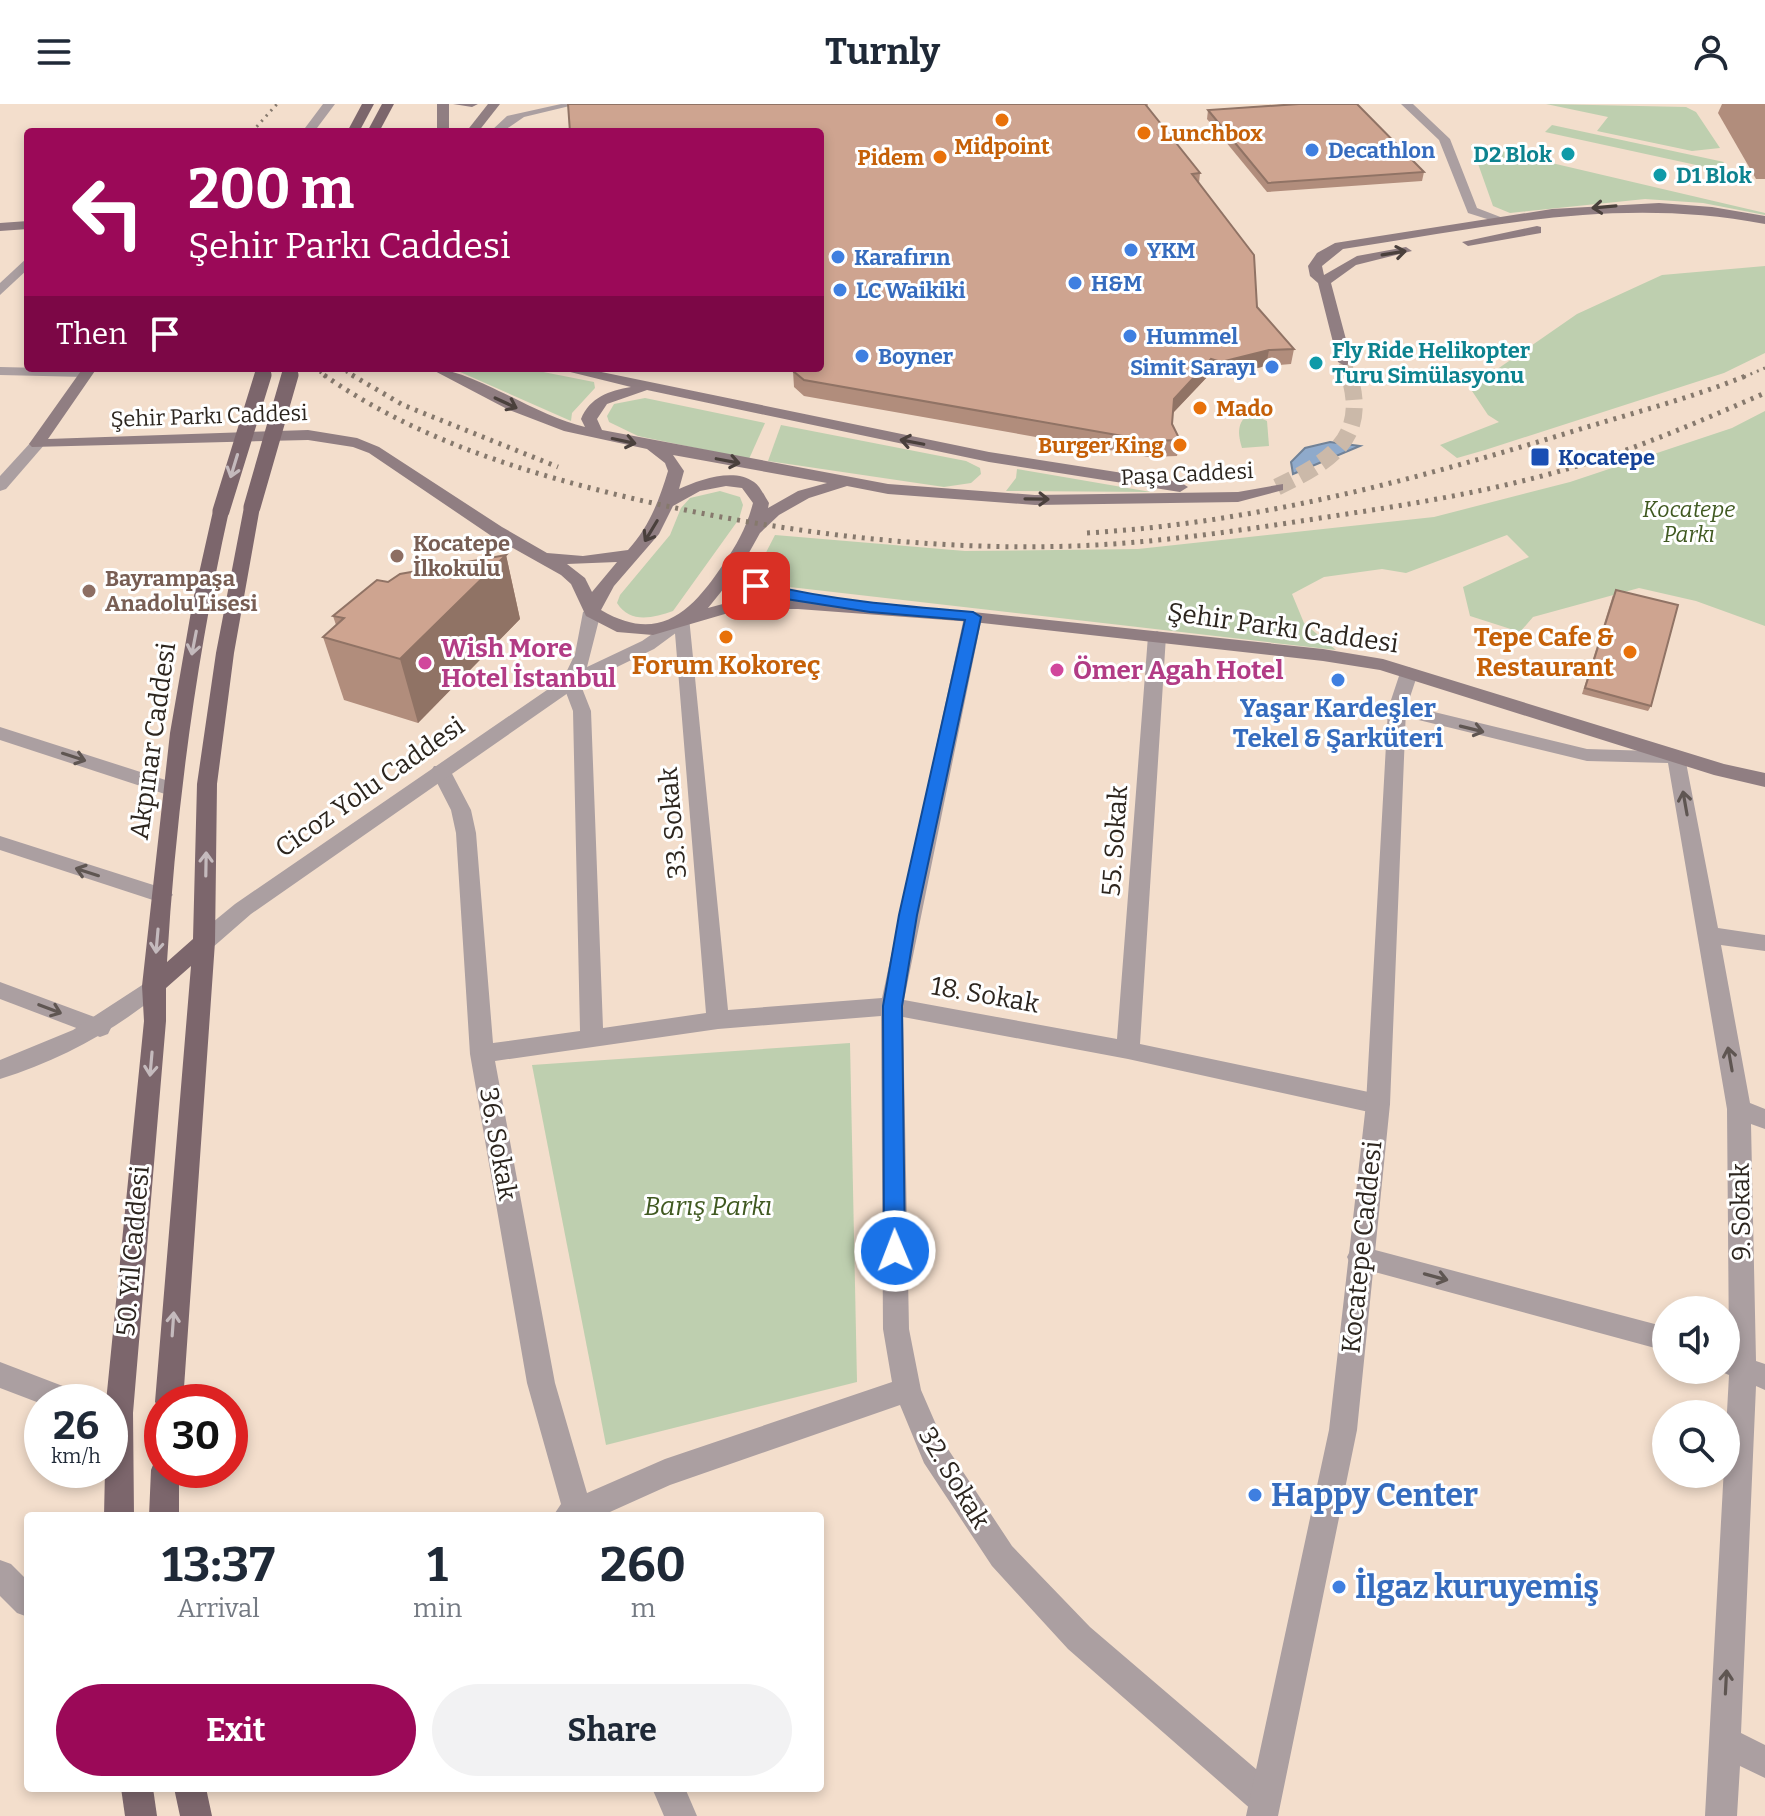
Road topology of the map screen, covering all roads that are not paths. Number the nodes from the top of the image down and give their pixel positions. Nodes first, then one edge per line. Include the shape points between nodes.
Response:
1 (368, 104) edge
2 (388, 104) edge
3 (443, 104) edge
4 (459, 104) edge
5 (472, 104) edge
6 (494, 104) edge
7 (572, 104) edge
8 (1407, 104) edge
9 (328, 105) edge
10 (311, 128) edge
11 (328, 128) edge
12 (355, 128) edge
13 (375, 128) edge
14 (443, 128) edge
15 (475, 128) edge
16 (498, 128) edge
17 (1765, 220) edge
18 (1499, 221) junction
19 (24, 225) edge
20 (0, 227) edge
21 (1765, 233) edge
22 (1515, 234) junction
23 (1454, 244) dead end
24 (1425, 248) dead end
25 (1317, 262) junction
26 (24, 265) edge
27 (1342, 265) junction
28 (1324, 282) junction
29 (0, 291) edge
30 (1345, 362) tunnel mouth
31 (0, 371) edge
32 (24, 371) edge
33 (87, 372) edge
34 (264, 372) edge
35 (291, 372) edge
36 (444, 372) edge
37 (579, 372) edge
38 (657, 389) junction
39 (596, 435) junction
40 (37, 444) junction
41 (652, 447) junction
42 (989, 457) junction
43 (0, 486) edge
44 (888, 489) junction
45 (959, 496) junction
46 (665, 504) junction
47 (751, 533) junction
48 (541, 555) junction
49 (632, 555) junction
50 (730, 567) junction
51 (870, 608) junction
52 (592, 612) junction
53 (973, 617) junction
54 (683, 621) junction
55 (1157, 636) junction
56 (1409, 673) junction
57 (571, 682) junction
58 (1397, 709) junction
59 (0, 733) edge
60 (1677, 757) junction
61 (1765, 767) edge
62 (441, 771) junction
63 (1765, 780) edge
64 (171, 789) junction
65 (0, 843) edge
66 (162, 895) junction
67 (1708, 935) junction
68 (204, 942) junction
69 (1765, 943) edge
70 (153, 986) junction
71 (0, 990) edge
72 (892, 1006) junction
73 (718, 1020) junction
74 (100, 1028) junction
75 (592, 1037) junction
76 (1128, 1050) junction
77 (482, 1054) junction
78 (0, 1070) edge
79 (1378, 1104) junction
80 (1739, 1109) junction
81 (1765, 1119) edge
82 (1360, 1257) junction
83 (1652, 1335) edge
84 (1745, 1368) edge
85 (0, 1375) edge
86 (24, 1384) edge
87 (117, 1384) edge
88 (170, 1384) edge
89 (907, 1390) junction
90 (118, 1488) edge
91 (165, 1488) edge
92 (119, 1512) edge
93 (164, 1512) edge
94 (573, 1512) edge
95 (578, 1512) edge
96 (1723, 1741) junction
97 (1765, 1762) edge
98 (191, 1792) edge
99 (670, 1792) edge
100 (1264, 1808) edge
101 (196, 1816) edge
102 (681, 1816) edge
103 (1721, 1816) edge

1 - 12 main road
2 - 13 main road
3 - 14 main road
4 - 5 main road
6 - 15 main road
7 - 16 street via 524,114
8 - 18 street via 1444,139 1472,210
9 - 10 street
9 - 11 street
17 -> 18 main road via 1635,205
18 - 22 street
18 - 25 main road via 1340,246
19 - 20 main road
21 - 22 main road via 1651,217
22 - 23 main road
27 -> 24 main road
25 - 27 main road
25 - 28 main road via 1317,276
26 - 29 street
27 - 28 main road
28 - 30 main road
31 - 32 street
33 - 40 main road
34 -> 64 main road, Akpınar Caddesi, bridge via 221,511
68 -> 35 main road, bridge via 207,784 232,613 252,507
36 -> 39 main road, Paşa Caddesi via 512,406
37 - 38 main road, Paşa Caddesi
38 - 39 main road via 621,392 597,405 589,419
42 -> 38 main road, Paşa Caddesi
39 -> 41 main road, Paşa Caddesi
40 - 43 street
40 - 48 main road, Şehir Parkı Caddesi via 308,435 345,440 374,450
41 -> 44 main road, Paşa Caddesi
41 - 46 main road via 672,461 676,471
42 - 45 main road via 997,467 996,479
45 -> 42 main road, Paşa Caddesi via 1238,497 1277,487 1180,487
44 - 45 main road, Paşa Caddesi
44 - 47 main road via 838,486 798,494
46 - 47 main road via 707,483 740,482 761,503
46 -> 49 main road
47 - 50 main road
48 - 49 main road, Şehir Parkı Caddesi via 583,561
48 - 52 main road, Şehir Parkı Caddesi via 579,582
49 - 52 main road via 602,586
50 - 51 main road, Şehir Parkı Caddesi via 767,591
50 - 54 main road via 708,600
51 - 53 main road, Şehir Parkı Caddesi
51 - 54 main road, Şehir Parkı Caddesi via 741,604
52 - 54 main road, Şehir Parkı Caddesi via 617,627 636,629
52 - 57 street via 584,654
53 - 55 main road, Şehir Parkı Caddesi
53 - 72 street, 32. Sokak
54 - 57 street, Cicoz Yolu Caddesi via 648,645
54 - 73 street, 33. Sokak
55 - 56 main road, Şehir Parkı Caddesi via 1323,655
55 - 76 street, 55. Sokak
56 - 58 street, Kocatepe Caddesi
56 - 60 main road, Şehir Parkı Caddesi
57 - 62 street, Cicoz Yolu Caddesi
57 - 75 street via 582,711
58 -> 60 street via 1587,755
58 - 79 street, Kocatepe Caddesi
59 -> 64 street
60 - 61 main road, Şehir Parkı Caddesi
60 - 63 main road, Şehir Parkı Caddesi
67 -> 60 street, 9. Sokak
62 - 68 street, Cicoz Yolu Caddesi
62 - 77 street, 36. Sokak via 466,833
64 - 66 main road, Akpınar Caddesi
66 -> 65 street
66 -> 70 main road, Akpınar Caddesi
67 - 69 street
80 -> 67 street, 9. Sokak
68 - 70 main road
88 -> 68 main road, 50. Yıl Caddesi
70 - 74 street
70 -> 87 main road, 50. Yıl Caddesi via 155,1021
71 -> 74 street
72 - 73 street, 18. Sokak
72 - 76 street, 18. Sokak
72 - 89 street, 32. Sokak via 896,1329
73 - 75 street, 18. Sokak
74 - 78 street
75 - 77 street, 18. Sokak
76 - 79 street, 18. Sokak
77 - 94 street, 36. Sokak via 541,1383
79 - 82 street, Kocatepe Caddesi
80 - 81 street
80 - 84 street, 9. Sokak
82 -> 83 street
82 - 100 street, Kocatepe Caddesi via 1343,1430
96 -> 84 street, 9. Sokak
85 - 86 street
89 - 95 street via 665,1473
89 - 100 street, 32. Sokak via 934,1453 1002,1556 1079,1638
90 - 92 main road, 50. Yıl Caddesi
91 - 93 main road
96 - 97 street
96 - 103 street, 9. Sokak
98 - 101 main road
99 - 102 street

